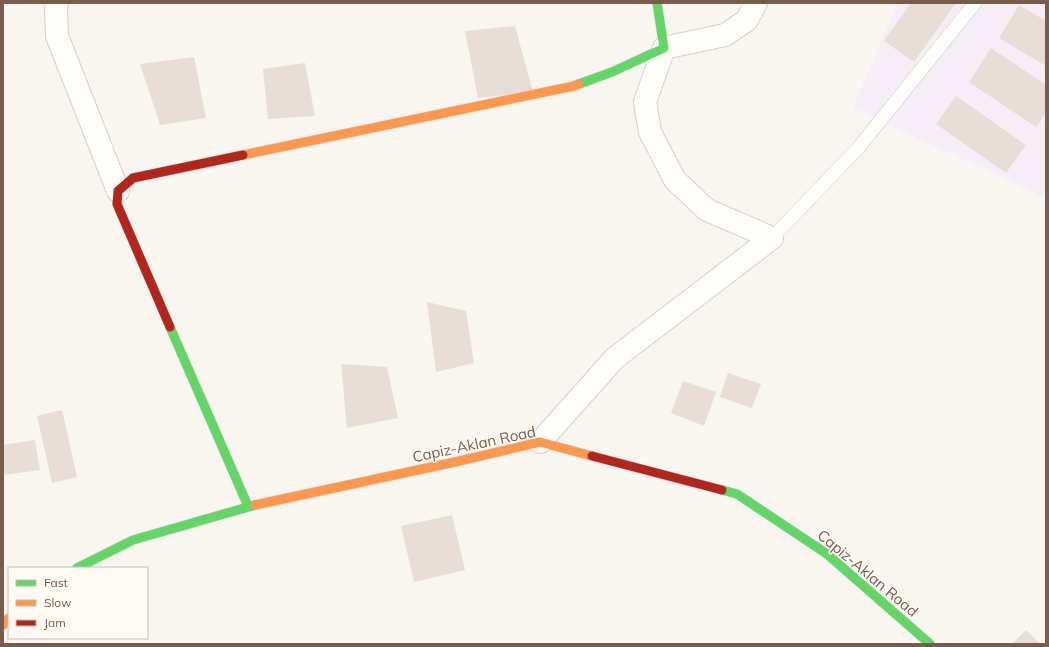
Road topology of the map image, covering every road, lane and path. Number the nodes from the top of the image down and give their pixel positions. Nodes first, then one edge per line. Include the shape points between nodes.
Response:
1 (57, 3) edge
2 (657, 3) edge
3 (756, 3) edge
4 (975, 3) edge
5 (664, 48) junction
6 (118, 191) junction
7 (772, 238) junction
8 (540, 442) junction
9 (248, 506) junction
10 (79, 567) edge
11 (930, 644) edge

1 - 6 street via 57,36
2 - 5 street
3 - 5 street via 747,20 725,34
4 - 7 lane via 859,148
5 - 6 street via 574,86 133,178
5 - 7 street via 645,102 650,132 675,180 707,210
6 - 9 street via 117,204
7 - 8 street via 615,358
8 - 9 street, Capiz-Aklan Road
8 - 11 street, Capiz-Aklan Road via 737,494 827,554
9 - 10 street, Capiz-Aklan Road via 133,540

